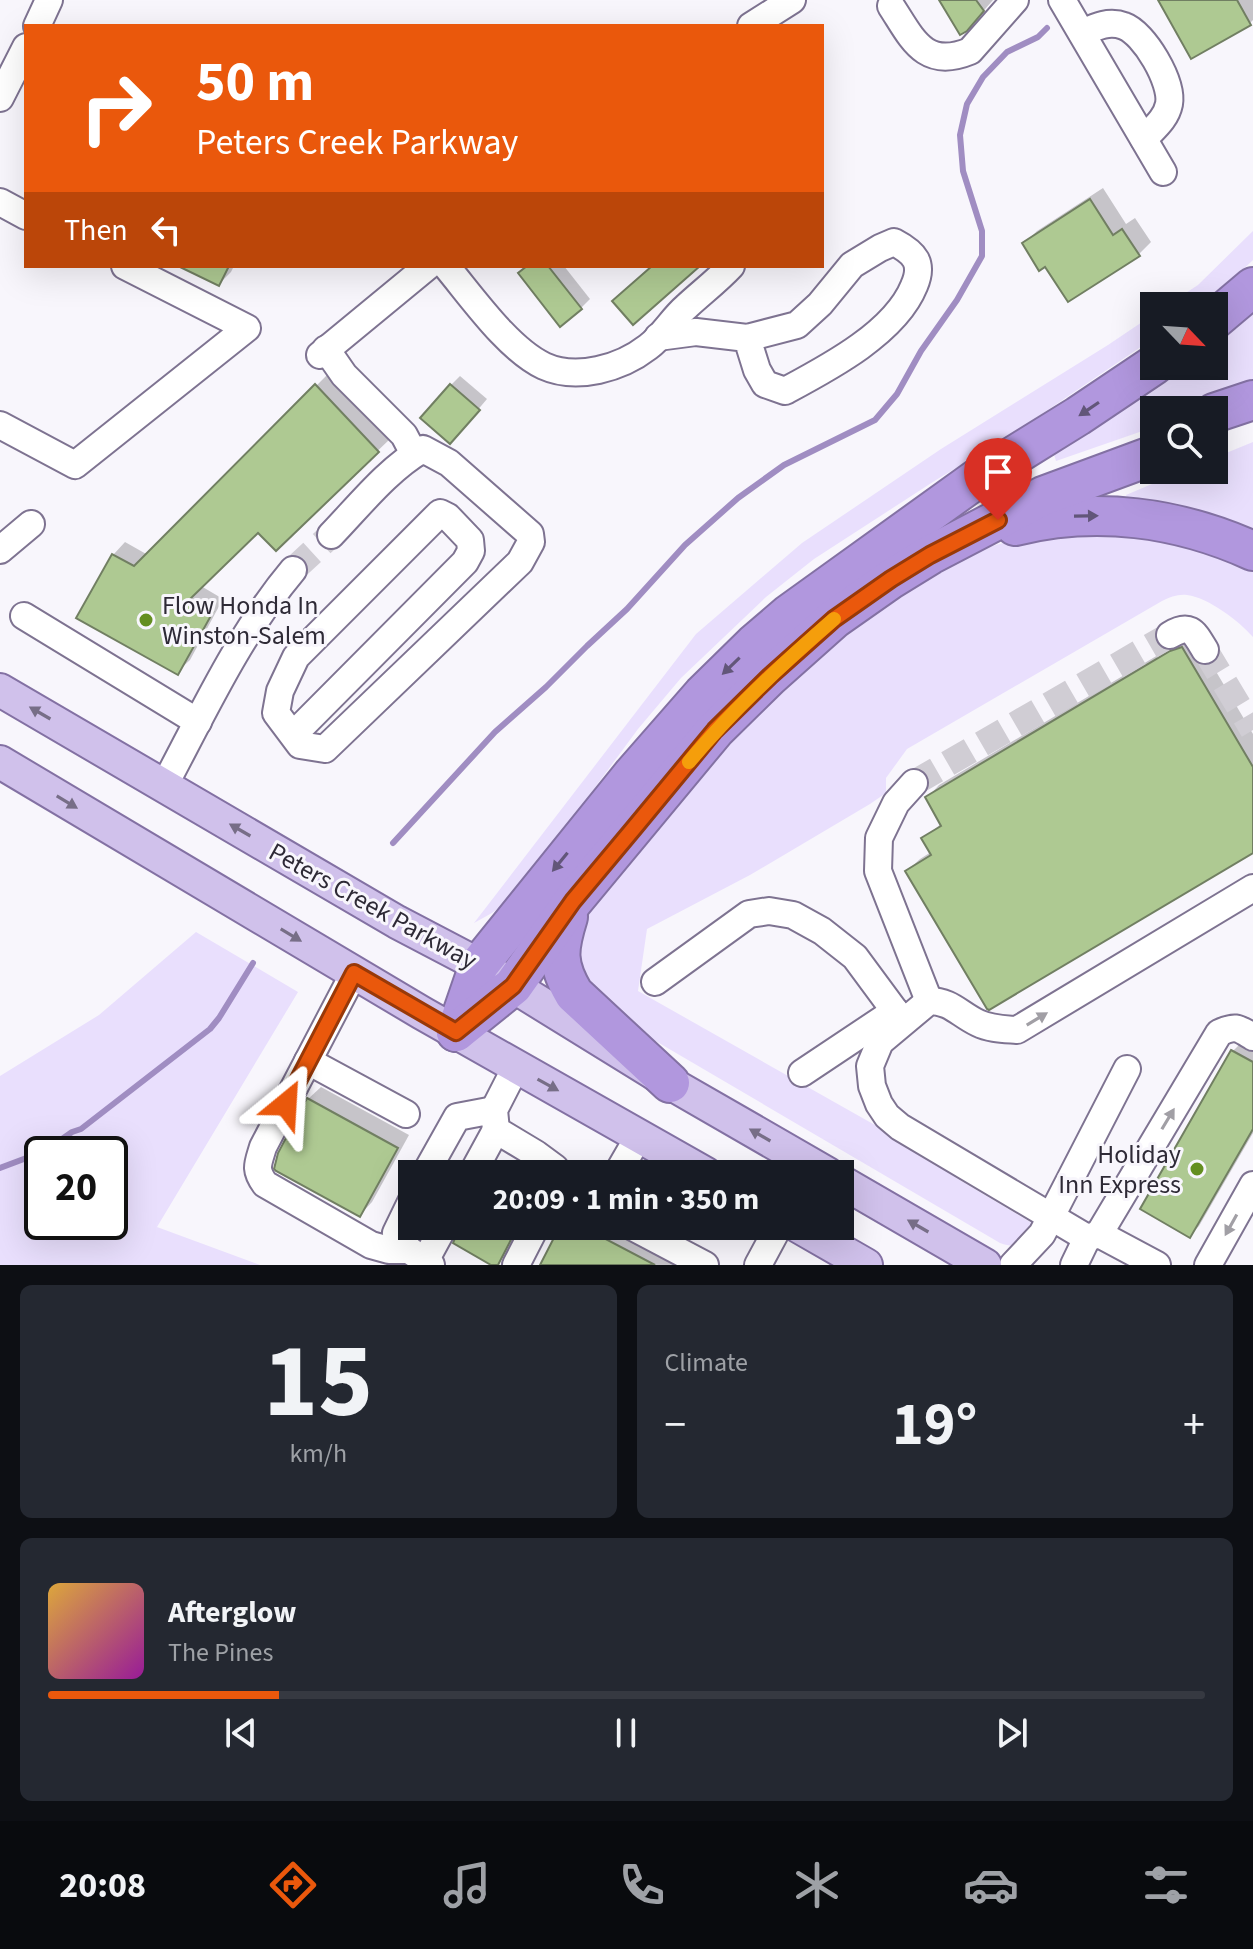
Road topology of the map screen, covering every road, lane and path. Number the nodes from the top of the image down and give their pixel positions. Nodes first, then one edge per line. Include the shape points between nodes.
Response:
1 (49, 0) edge
2 (792, 0) edge
3 (1062, 0) edge
4 (1013, 1) edge
5 (891, 6) dead end
6 (38, 24) edge
7 (754, 24) edge
8 (1082, 33) junction
9 (24, 51) edge
10 (0, 98) edge
11 (1144, 139) junction
12 (1163, 172) dead end
13 (0, 202) edge
14 (24, 215) edge
15 (129, 268) edge
16 (426, 268) edge
17 (448, 268) edge
18 (729, 268) edge
19 (1253, 287) edge
20 (1228, 308) edge
21 (658, 337) junction
22 (747, 338) junction
23 (1140, 374) edge
24 (1253, 400) edge
25 (1228, 408) edge
26 (1253, 421) edge
27 (0, 425) edge
28 (1228, 430) edge
29 (1140, 439) edge
30 (414, 454) junction
31 (1140, 460) edge
32 (31, 524) dead end
33 (331, 535) tunnel mouth
34 (0, 550) edge
35 (1253, 551) edge
36 (930, 555) junction
37 (293, 570) tunnel mouth
38 (789, 614) junction
39 (24, 616) dead end
40 (1170, 635) dead end
41 (1205, 650) tunnel mouth
42 (0, 690) edge
43 (198, 722) junction
44 (293, 735) junction
45 (0, 762) edge
46 (914, 783) tunnel mouth
47 (164, 786) junction
48 (1253, 888) edge
49 (573, 901) junction
50 (479, 965) junction
51 (354, 973) junction
52 (655, 982) dead end
53 (513, 986) junction
54 (936, 1001) junction
55 (899, 1016) junction
56 (456, 1032) junction
57 (1253, 1037) edge
58 (308, 1061) junction
59 (516, 1067) junction
60 (1127, 1069) dead end
61 (802, 1073) dead end
62 (670, 1083) junction
63 (406, 1114) dead end
64 (495, 1120) junction
65 (639, 1136) junction
66 (433, 1160) edge
67 (478, 1160) edge
68 (544, 1160) edge
69 (625, 1160) edge
70 (681, 1160) edge
71 (804, 1160) edge
72 (1253, 1185) edge
73 (854, 1189) edge
74 (1052, 1216) junction
75 (1093, 1236) junction
76 (403, 1240) edge
77 (435, 1240) edge
78 (529, 1240) edge
79 (658, 1240) edge
80 (771, 1240) edge
81 (822, 1240) edge
82 (422, 1259) edge
83 (516, 1265) edge
84 (705, 1265) edge
85 (758, 1265) edge
86 (866, 1265) edge
87 (985, 1265) edge
88 (1013, 1265) edge
89 (1074, 1265) edge
90 (1157, 1265) edge
91 (1208, 1265) edge

1 - 6 street
2 - 7 street
3 - 8 street
4 - 5 street via 970,51 941,57 918,48
8 - 11 street
8 - 11 street via 1109,23 1124,26 1137,34 1164,73 1169,104 1164,119
9 - 10 street
11 - 12 street
13 - 14 street
15 - 27 street via 247,328 75,465
16 - 30 street via 323,352 404,435
17 - 21 street via 495,324 544,365 569,373 596,371 620,364
18 - 21 street
19 - 20 highway
21 - 22 street via 696,332
22 - 22 street via 765,384 785,391 880,331 908,302 919,274 917,261 909,249 894,242 880,248 852,265 797,325
23 -> 38 highway via 978,478
24 - 25 highway
26 - 28 highway
29 - 38 highway via 1022,485 933,529
30 - 33 street
30 - 44 street via 423,449 449,463 530,534 531,542 520,562 325,749 300,745
31 - 36 highway via 1043,496
32 - 34 street
36 -> 35 highway via 1016,525 1096,515 1160,521
36 - 49 highway via 834,619 770,676 715,730
37 - 43 street via 270,598
38 -> 50 highway via 703,694
39 - 43 street
40 - 41 street via 1187,629
47 -> 42 main road, Peters Creek Parkway
43 - 47 street
44 - 44 street via 276,713 296,657 440,513 448,517 470,540 465,562
45 -> 51 main road
46 - 54 street via 896,803 879,838 878,871
50 -> 47 main road, Peters Creek Parkway
54 -> 48 street via 976,1023 1017,1030
49 - 53 highway
49 - 62 highway via 559,946 566,981
50 - 53 main road, Peters Creek Parkway
50 - 56 highway
51 - 56 main road
51 - 58 street
52 - 55 street via 749,914 769,911 793,915 855,957
53 - 56 highway
53 - 62 main road, Peters Creek Parkway
54 - 55 street
55 - 61 street
55 - 74 street via 870,1066 872,1086 887,1116
56 - 59 main road
75 -> 57 street via 1219,1033 1236,1027
58 - 63 street
58 - 82 street via 263,1147 258,1175 371,1245
59 - 64 street
59 -> 65 main road
60 - 74 street
71 -> 62 main road, Peters Creek Parkway
64 - 66 street via 457,1117
64 - 67 street
64 - 68 street
65 - 69 street
65 - 70 main road
72 -> 91 street
87 -> 73 main road
74 - 75 street
74 - 88 street
75 - 89 street
75 - 90 street
76 - 82 street
77 - 82 street
78 - 83 street
79 - 84 street
80 - 85 street
81 - 86 main road

